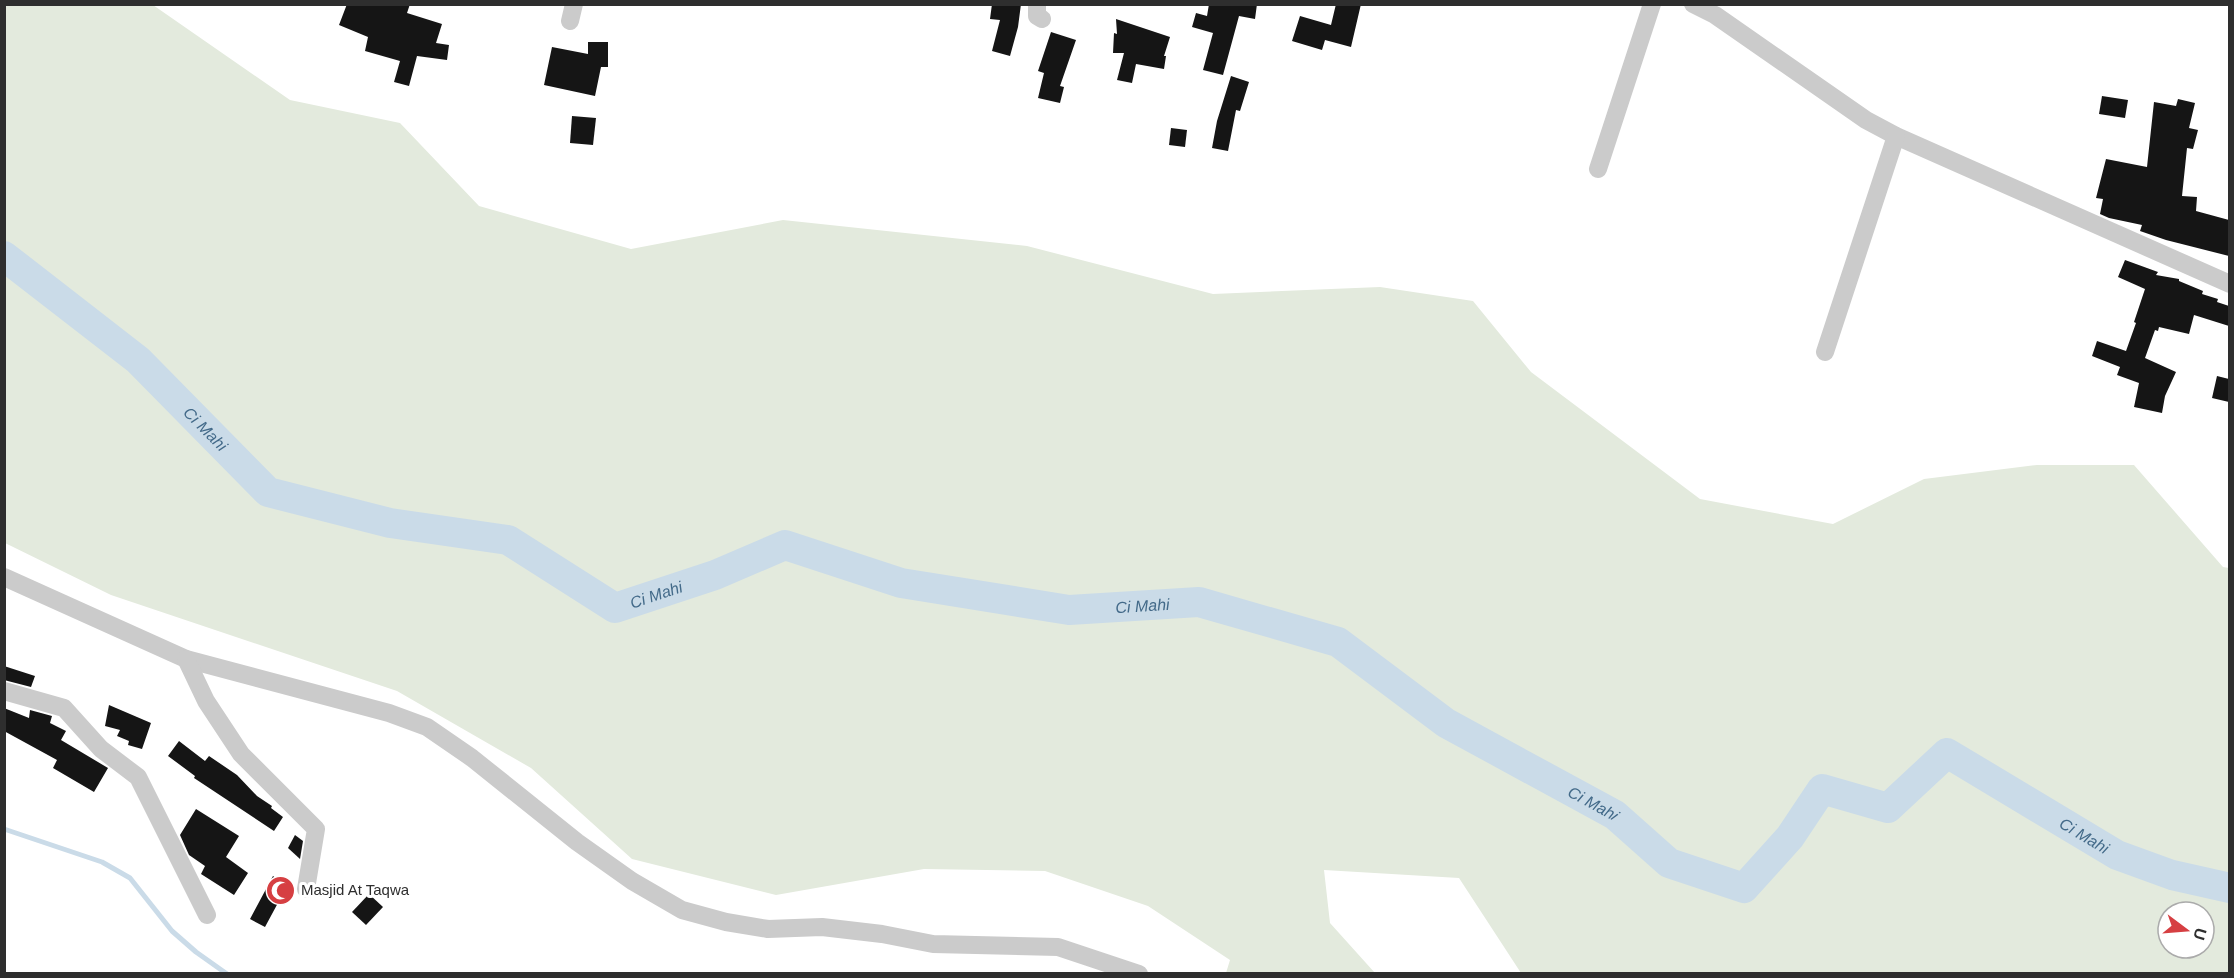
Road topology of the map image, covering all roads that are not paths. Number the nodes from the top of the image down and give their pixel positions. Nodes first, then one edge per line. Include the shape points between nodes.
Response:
1 (1652, 4) edge
2 (1693, 4) edge
3 (1896, 136) junction
4 (1598, 169) dead end
5 (2229, 284) edge
6 (1825, 352) dead end
7 (4, 577) edge
8 (186, 659) junction
9 (4, 691) edge
10 (306, 889) dead end
11 (207, 915) dead end
12 (1139, 974) edge

1 - 4 street
2 - 3 street
3 - 5 street
3 - 6 street
7 - 8 street
8 - 10 street via 206,701 241,754 316,829
8 - 12 street via 378,710 427,727 577,842 632,881 682,909 726,922 768,928 822,927 933,944 1058,946
9 - 11 street via 64,708 101,749 138,777

